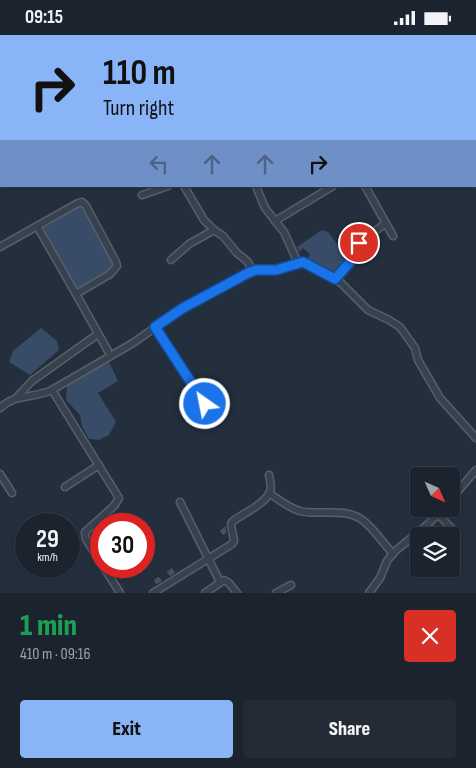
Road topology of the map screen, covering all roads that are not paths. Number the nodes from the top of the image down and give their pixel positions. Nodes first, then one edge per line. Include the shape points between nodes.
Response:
1 (165, 187) edge
2 (185, 187) edge
3 (256, 187) edge
4 (331, 187) edge
5 (366, 187) edge
6 (142, 195) dead end
7 (275, 221) junction
8 (386, 223) junction
9 (37, 226) junction
10 (214, 230) junction
11 (393, 236) dead end
12 (0, 247) edge
13 (171, 260) dead end
14 (298, 263) junction
15 (253, 271) junction
16 (335, 279) junction
17 (76, 294) junction
18 (155, 327) junction
19 (98, 334) junction
20 (108, 351) dead end
21 (52, 389) junction
22 (17, 397) junction
23 (205, 404) dead end
24 (0, 408) edge
25 (476, 438) edge
26 (99, 465) junction
27 (476, 470) edge
28 (0, 474) edge
29 (269, 475) dead end
30 (470, 476) junction
31 (475, 482) edge
32 (65, 487) dead end
33 (460, 488) edge
34 (12, 493) dead end
35 (269, 493) junction
36 (180, 502) dead end
37 (106, 513) edge
38 (435, 517) edge
39 (426, 527) edge
40 (90, 528) edge
41 (410, 540) edge
42 (90, 546) edge
43 (392, 554) junction
44 (208, 558) junction
45 (110, 578) edge
46 (220, 583) junction
47 (291, 585) dead end
48 (120, 593) edge
49 (153, 593) edge
50 (205, 593) edge
51 (237, 593) edge
52 (276, 593) edge
53 (369, 593) edge

1 - 6 street
2 - 10 street via 204,220
3 - 7 street via 265,208
4 - 7 street
5 - 8 street
7 - 14 street via 284,232
8 - 11 street
8 - 16 street via 359,243 351,261
9 - 12 street
9 - 17 street
9 - 17 street via 78,203 86,206 116,266 110,274
10 - 13 street
10 - 15 street via 224,236
14 - 15 street via 276,270
14 - 16 street via 306,263
15 - 18 street via 183,308
16 - 25 street via 368,310 400,327 415,348 418,360 440,398
17 - 19 street
18 - 21 street
18 - 23 street
19 - 20 street
19 - 22 street via 32,381
21 - 22 street via 34,397
21 - 26 street
22 - 24 street
26 - 32 street
26 - 37 street via 119,497
27 - 30 street
28 - 34 street
29 - 35 street
30 - 31 street
30 - 33 street
35 - 43 street via 296,510 359,517
35 - 44 street via 232,522 234,541
36 - 44 street
38 - 39 street
40 - 42 street via 85,532
41 - 43 street
43 - 53 street
44 - 46 street
44 - 49 street
45 - 48 street
46 - 50 street
46 - 51 street via 227,581
47 - 52 street

